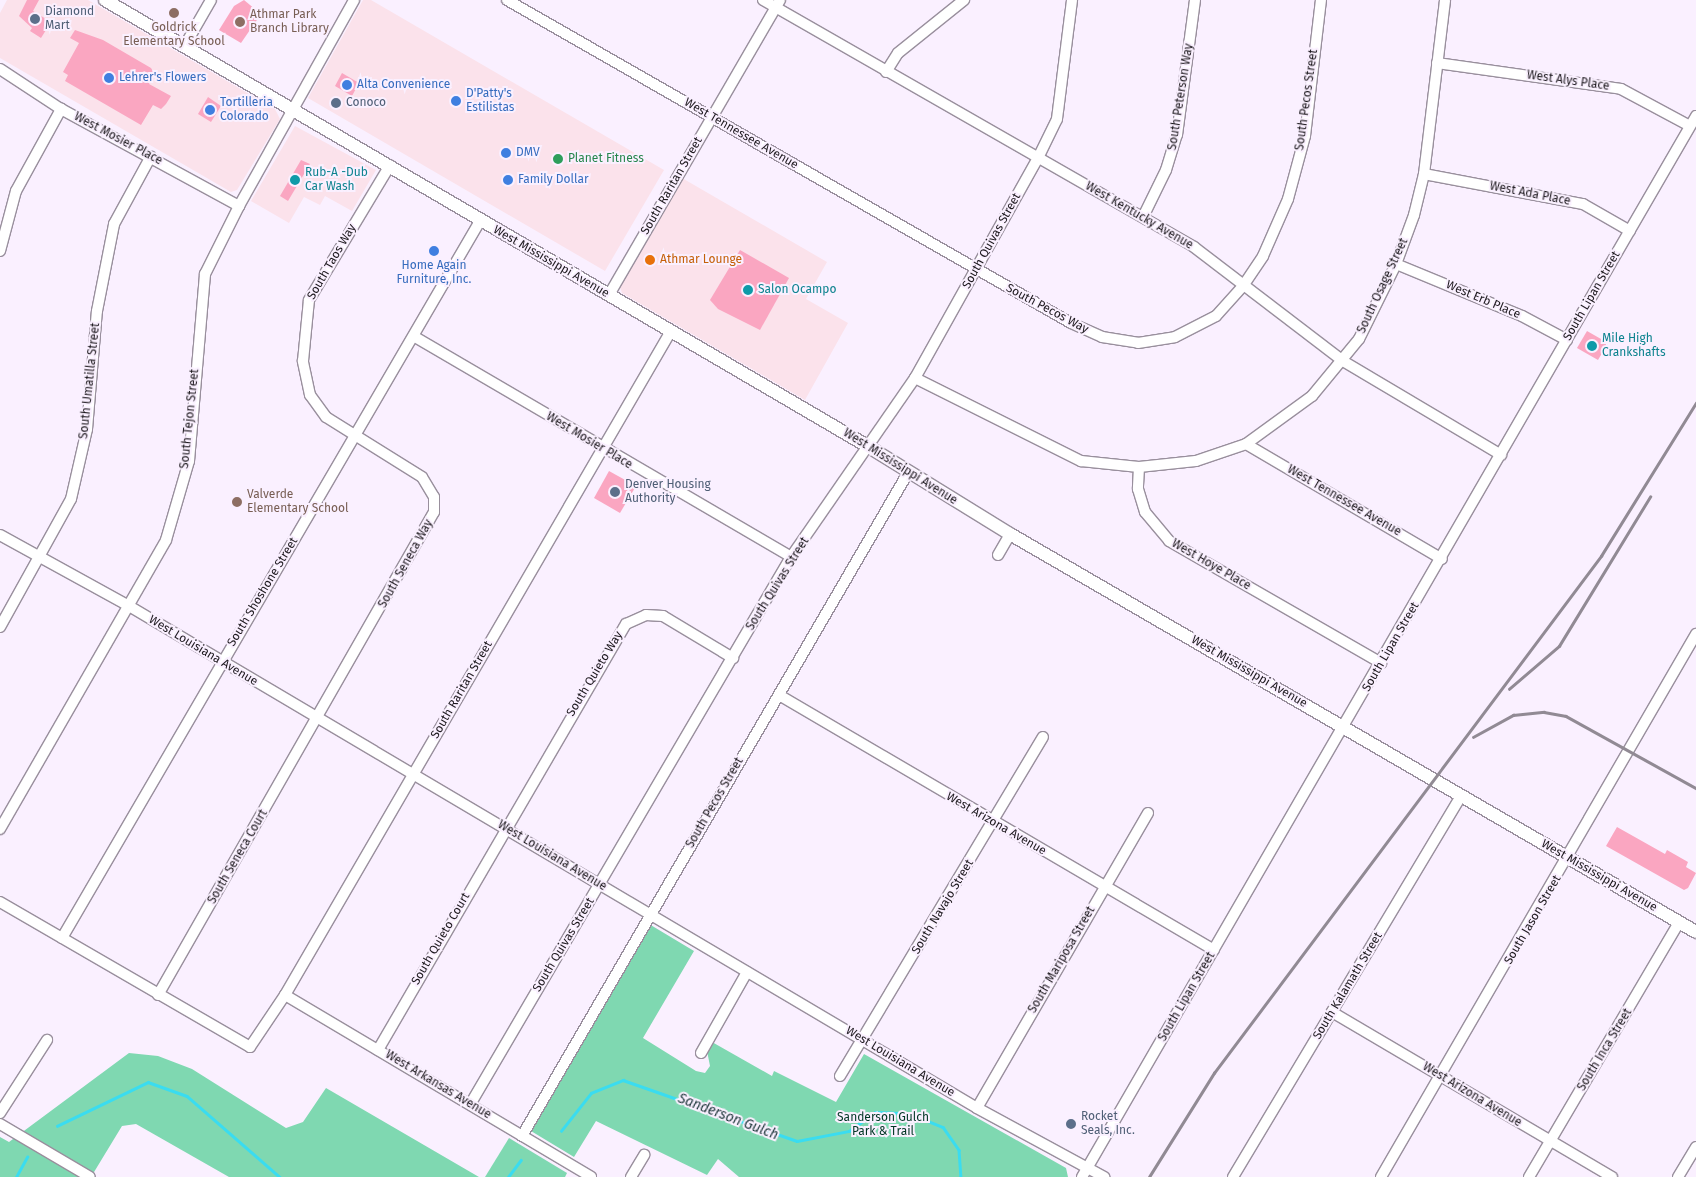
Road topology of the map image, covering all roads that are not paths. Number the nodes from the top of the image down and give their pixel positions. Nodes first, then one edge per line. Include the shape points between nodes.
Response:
1 (105, 0) edge
2 (211, 0) edge
3 (354, 0) edge
4 (507, 0) edge
5 (763, 0) edge
6 (964, 0) edge
7 (1072, 0) edge
8 (1195, 0) edge
9 (1320, 0) edge
10 (1445, 0) edge
11 (778, 3) edge
12 (184, 47) junction
13 (1436, 63) junction
14 (0, 69) edge
15 (886, 72) junction
16 (61, 109) junction
17 (294, 110) junction
18 (1696, 116) edge
19 (712, 117) junction
20 (1690, 126) junction
21 (151, 156) junction
22 (1038, 158) junction
23 (390, 165) junction
24 (1424, 174) junction
25 (239, 206) junction
26 (1143, 217) junction
27 (480, 220) junction
28 (1630, 231) junction
29 (0, 251) edge
30 (1396, 264) junction
31 (975, 270) junction
32 (1243, 286) junction
33 (609, 295) junction
34 (671, 331) junction
35 (415, 336) junction
36 (1567, 340) junction
37 (1151, 342) joint
38 (1343, 361) junction
39 (915, 378) junction
40 (354, 436) junction
41 (1246, 444) junction
42 (870, 447) junction
43 (602, 449) junction
44 (1501, 455) junction
45 (1139, 467) junction
46 (909, 471) junction
47 (1010, 534) junction
48 (0, 535) edge
49 (998, 555) dead end
50 (791, 557) junction
51 (41, 558) junction
52 (1442, 559) junction
53 (129, 606) junction
54 (0, 627) edge
55 (1696, 634) edge
56 (733, 658) junction
57 (221, 663) junction
58 (1382, 663) junction
59 (779, 695) junction
60 (318, 719) junction
61 (1346, 727) junction
62 (1043, 736) dead end
63 (414, 774) junction
64 (1462, 795) junction
65 (1148, 813) dead end
66 (993, 822) junction
67 (504, 828) junction
68 (0, 829) edge
69 (1569, 858) junction
70 (600, 885) junction
71 (1104, 887) junction
72 (0, 902) edge
73 (651, 914) junction
74 (1679, 922) junction
75 (1696, 932) edge
76 (62, 938) junction
77 (1214, 950) junction
78 (747, 972) junction
79 (158, 995) junction
80 (285, 995) junction
81 (1332, 1012) junction
82 (47, 1040) dead end
83 (864, 1041) junction
84 (378, 1050) junction
85 (701, 1053) dead end
86 (840, 1076) dead end
87 (1442, 1076) junction
88 (471, 1103) junction
89 (977, 1108) junction
90 (0, 1113) edge
91 (0, 1124) edge
92 (522, 1136) junction
93 (1550, 1141) junction
94 (1696, 1147) edge
95 (644, 1155) dead end
96 (1085, 1173) edge
97 (90, 1177) edge
98 (591, 1177) edge
99 (631, 1177) edge
100 (1104, 1177) edge
101 (1233, 1177) edge
102 (1381, 1177) edge
103 (1529, 1177) edge
104 (1612, 1177) edge
105 (1678, 1177) edge

1 - 12 main road, West Mississippi Avenue
2 - 12 street
3 - 17 street, South Tejon Street
4 - 19 street, West Tennessee Avenue
5 - 11 street, West Kentucky Avenue
6 - 15 street via 898,53
7 - 22 street, South Quivas Street via 1056,120
8 - 26 street, South Peterson Way via 1177,135 1166,170
9 - 32 street, South Pecos Street via 1305,136 1280,220
10 - 13 street, South Osage Street
11 - 15 street, West Kentucky Avenue
11 - 19 street, South Raritan Street
12 - 17 main road, West Mississippi Avenue
13 - 20 street, West Alys Place via 1621,89
13 - 24 street, South Osage Street
14 - 16 street, West Mosier Place
15 - 22 street, West Kentucky Avenue
16 - 21 street, West Mosier Place
16 - 29 street via 16,191
17 - 23 main road, West Mississippi Avenue
17 - 25 street, South Tejon Street
18 - 20 street, South Lipan Street
19 - 31 street, West Tennessee Avenue
19 - 33 street, South Raritan Street
20 - 28 street, South Lipan Street
21 - 25 street, West Mosier Place
21 - 51 street, South Umatilla Street via 114,224 97,311 87,429 71,499
22 - 26 street, West Kentucky Avenue
22 - 31 street, South Quivas Street
23 - 27 main road, West Mississippi Avenue
23 - 40 street, South Taos Way via 314,288 305,314 302,362 307,386 326,417
24 - 28 street, West Ada Place via 1583,204
24 - 30 street, South Osage Street
25 - 53 street, South Tejon Street via 206,274 189,461 166,540
26 - 32 street, West Kentucky Avenue via 1194,247
27 - 33 main road, West Mississippi Avenue
27 - 35 street, South Shoshone Street
28 - 36 street, South Lipan Street
30 - 36 street, West Erb Place via 1522,316
30 - 38 street, South Osage Street via 1373,314
31 - 37 street, South Pecos Way via 1089,332 1115,340
31 - 39 street, South Quivas Street
32 - 37 street, South Pecos Street via 1205,323 1175,337
32 - 38 street, West Kentucky Avenue
33 - 34 main road, West Mississippi Avenue
34 - 42 main road, West Mississippi Avenue
34 - 43 street, South Raritan Street
35 - 40 street, South Shoshone Street
35 - 43 street, West Mosier Place
36 - 44 street, South Lipan Street
38 - 41 street, South Osage Street via 1300,406
38 - 44 street, West Kentucky Avenue
39 - 42 street, South Quivas Street
39 - 45 street via 1081,461
40 - 57 street, South Shoshone Street
40 - 60 street, South Seneca Way via 422,477 434,497 434,512
41 - 45 street, South Osage Street via 1196,461
41 - 52 street, West Tennessee Avenue
42 - 46 main road, West Mississippi Avenue
42 - 50 street, South Quivas Street
43 - 50 street, West Mosier Place
43 - 63 street, South Raritan Street
44 - 52 street, South Lipan Street
45 - 58 street, West Hoye Place via 1138,489 1145,512 1169,541
46 - 47 main road, West Mississippi Avenue
46 - 59 street, South Pecos Street
47 - 49 street
47 - 61 main road, West Mississippi Avenue
48 - 51 street, West Louisiana Avenue
50 - 56 street, South Quivas Street
51 - 53 street, West Louisiana Avenue
51 - 54 street, South Umatilla Street
52 - 58 street, South Lipan Street
53 - 57 street, West Louisiana Avenue
53 - 68 street, South Tejon Street
55 - 69 street, South Jason Street
56 - 67 street, South Quieto Way via 663,616 646,615 626,624
56 - 70 street, South Quivas Street
57 - 60 street, West Louisiana Avenue
57 - 76 street, South Shoshone Street
58 - 61 street, South Lipan Street
59 - 66 street, West Arizona Avenue
59 - 73 street, South Pecos Street
60 - 63 street, West Louisiana Avenue
60 - 79 street, South Seneca Court
61 - 64 main road, West Mississippi Avenue
61 - 77 street, South Lipan Street
62 - 66 street, South Navajo Street
63 - 67 street, West Louisiana Avenue
63 - 80 street, South Raritan Street
64 - 69 main road, West Mississippi Avenue
64 - 81 street, South Kalamath Street
65 - 71 street, South Mariposa Street
66 - 71 street, West Arizona Avenue
66 - 83 street, South Navajo Street
67 - 70 street, West Louisiana Avenue
67 - 84 street, South Quieto Court
69 - 74 main road, West Mississippi Avenue
69 - 87 street, South Jason Street
70 - 73 street, West Louisiana Avenue
70 - 88 street, South Quivas Street
71 - 77 street, West Arizona Avenue
71 - 89 street, South Mariposa Street
72 - 76 street
73 - 78 street, West Louisiana Avenue
73 - 92 street, South Pecos Street
74 - 75 main road, West Mississippi Avenue
74 - 93 street, South Inca Street
76 - 79 street
77 - 96 street, South Lipan Street
78 - 83 street, West Louisiana Avenue
78 - 85 street
79 - 80 street, South Raritan Street via 250,1047
80 - 84 street, West Arkansas Avenue
81 - 87 street, West Arizona Avenue
81 - 101 street, South Kalamath Street
82 - 90 street
83 - 86 street, South Navajo Street
83 - 89 street, West Louisiana Avenue
84 - 88 street, West Arkansas Avenue
87 - 93 street, West Arizona Avenue
87 - 102 street, South Jason Street
88 - 92 street, West Arkansas Avenue
89 - 96 street, West Louisiana Avenue
91 - 97 street
92 - 98 street, West Arkansas Avenue
93 - 103 street, South Inca Street
93 - 104 street, West Arizona Avenue
94 - 105 street
95 - 99 street
96 - 100 street, West Louisiana Avenue

